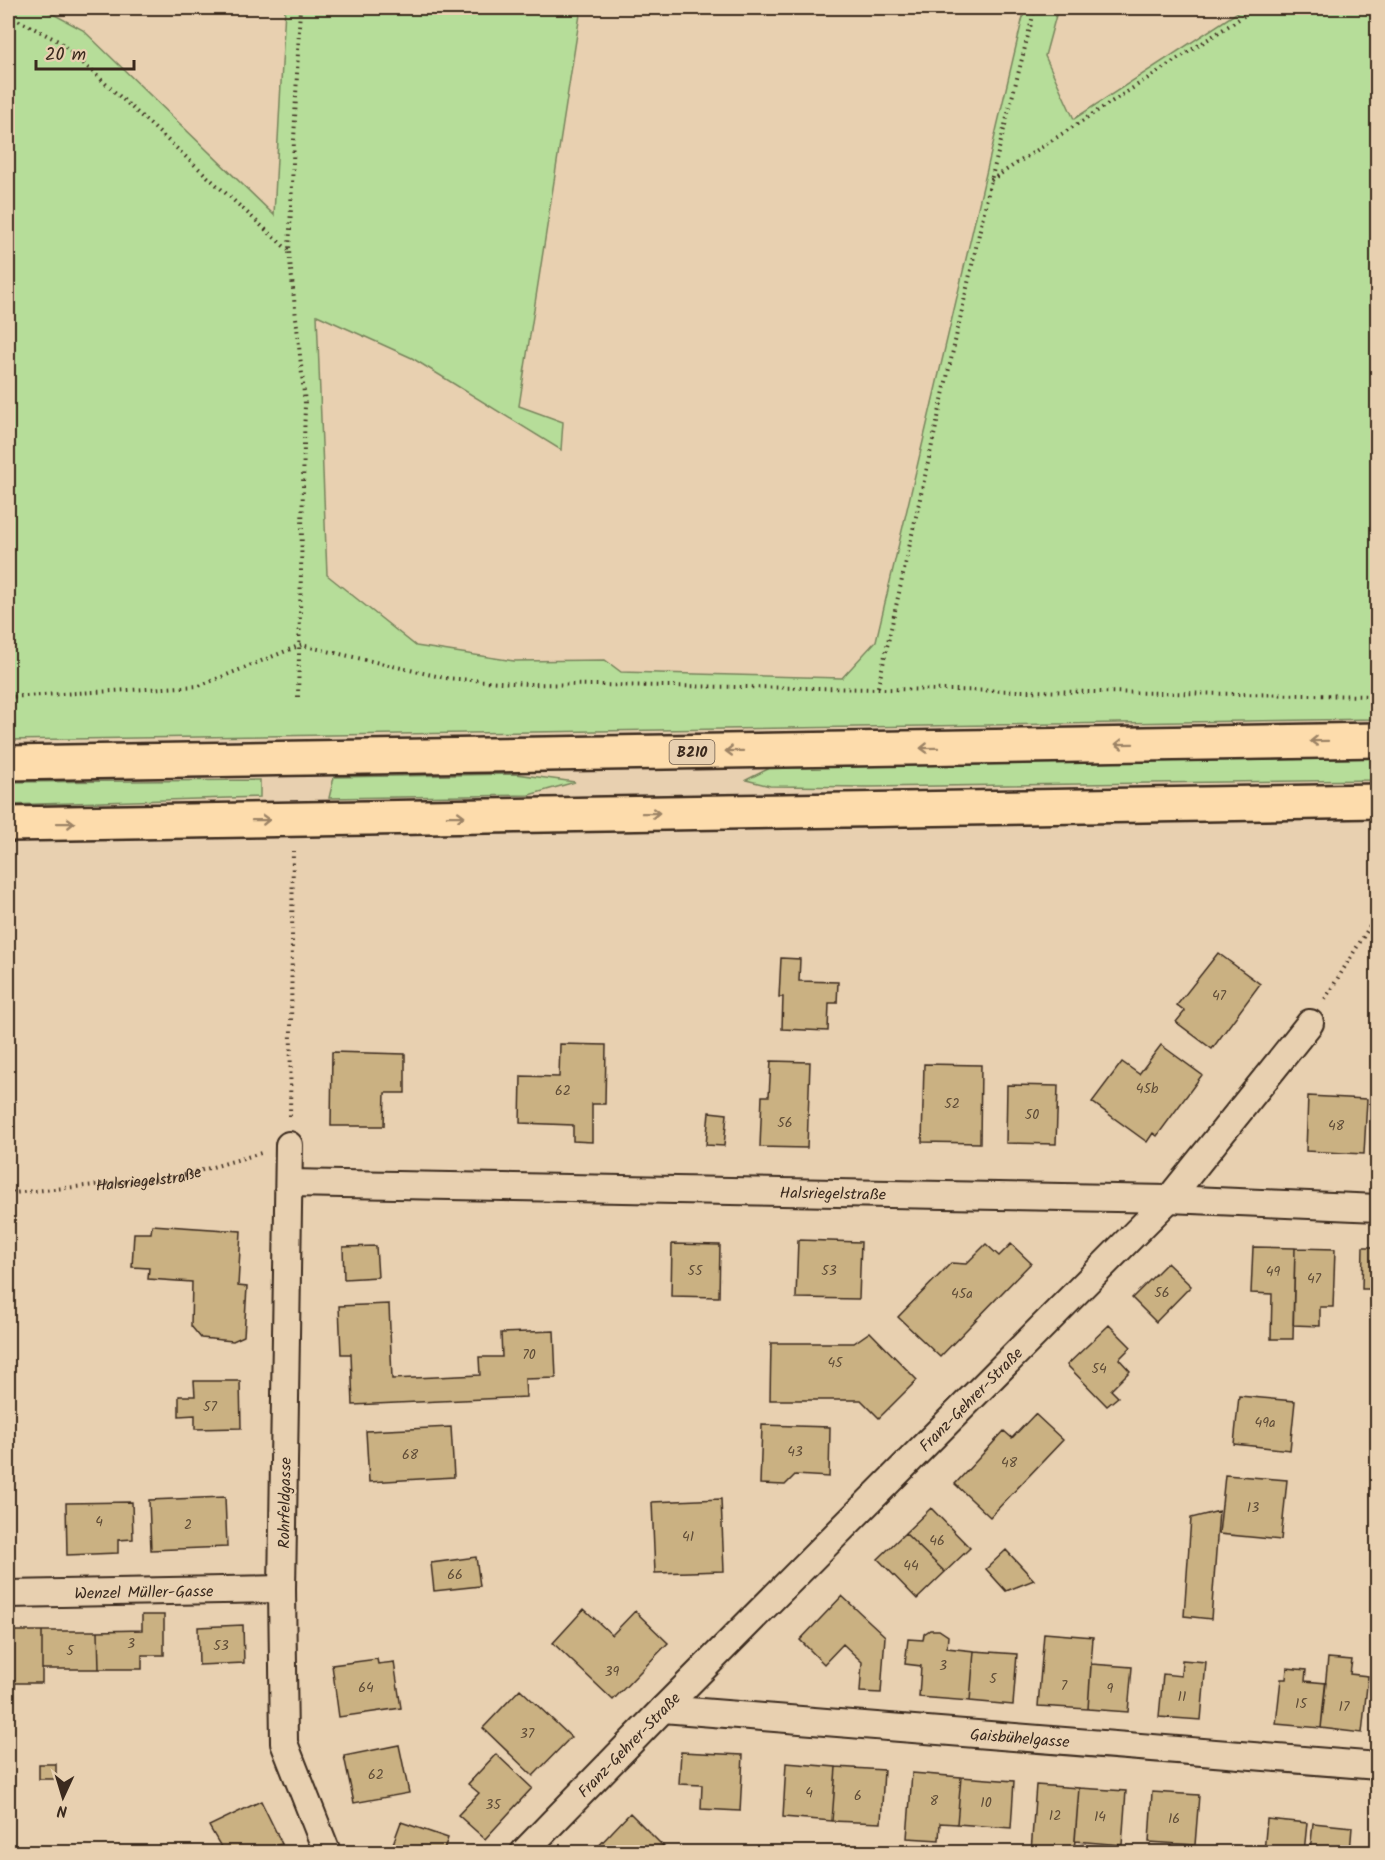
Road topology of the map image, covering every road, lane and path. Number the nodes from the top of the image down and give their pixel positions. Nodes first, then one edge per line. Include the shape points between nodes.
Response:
1 (300, 8) edge
2 (1035, 8) edge
3 (1256, 8) edge
4 (8, 15) edge
5 (991, 180) junction
6 (289, 251) junction
7 (301, 645) junction
8 (878, 687) junction
9 (1377, 696) edge
10 (8, 697) edge
11 (298, 697) dead end
12 (1377, 740) edge
13 (8, 763) edge
14 (1377, 801) edge
15 (8, 824) edge
16 (293, 841) dead end
17 (1377, 913) edge
18 (1310, 1023) joint
19 (289, 1145) junction
20 (289, 1183) junction
21 (8, 1187) edge
22 (1169, 1199) junction
23 (1377, 1208) edge
24 (282, 1589) junction
25 (8, 1594) edge
26 (663, 1709) junction
27 (1377, 1766) edge
28 (327, 1852) edge
29 (524, 1852) edge

1 - 6 path
2 - 5 path
3 - 5 path
4 - 6 path via 60,42
5 - 8 path
6 - 7 path via 305,403
7 - 8 path via 456,679 527,684
7 - 10 path via 199,686
7 - 11 path
8 - 9 path
12 -> 13 main road, B210
15 -> 14 main road
16 - 19 path
17 - 18 path
18 - 22 street, Franz-Gehrer-Straße
19 - 20 street, Rohrfeldgasse
19 - 21 path, Halsriegelstraße via 178,1178 12,1193
20 - 22 street, Halsriegelstraße
20 - 24 street, Rohrfeldgasse
22 - 23 street, Halsriegelstraße
22 - 26 street, Franz-Gehrer-Straße
24 - 25 street, Wenzel Müller-Gasse
24 - 28 street, Rohrfeldgasse via 284,1743
26 - 27 street, Gaisbühelgasse
26 - 29 street, Franz-Gehrer-Straße

